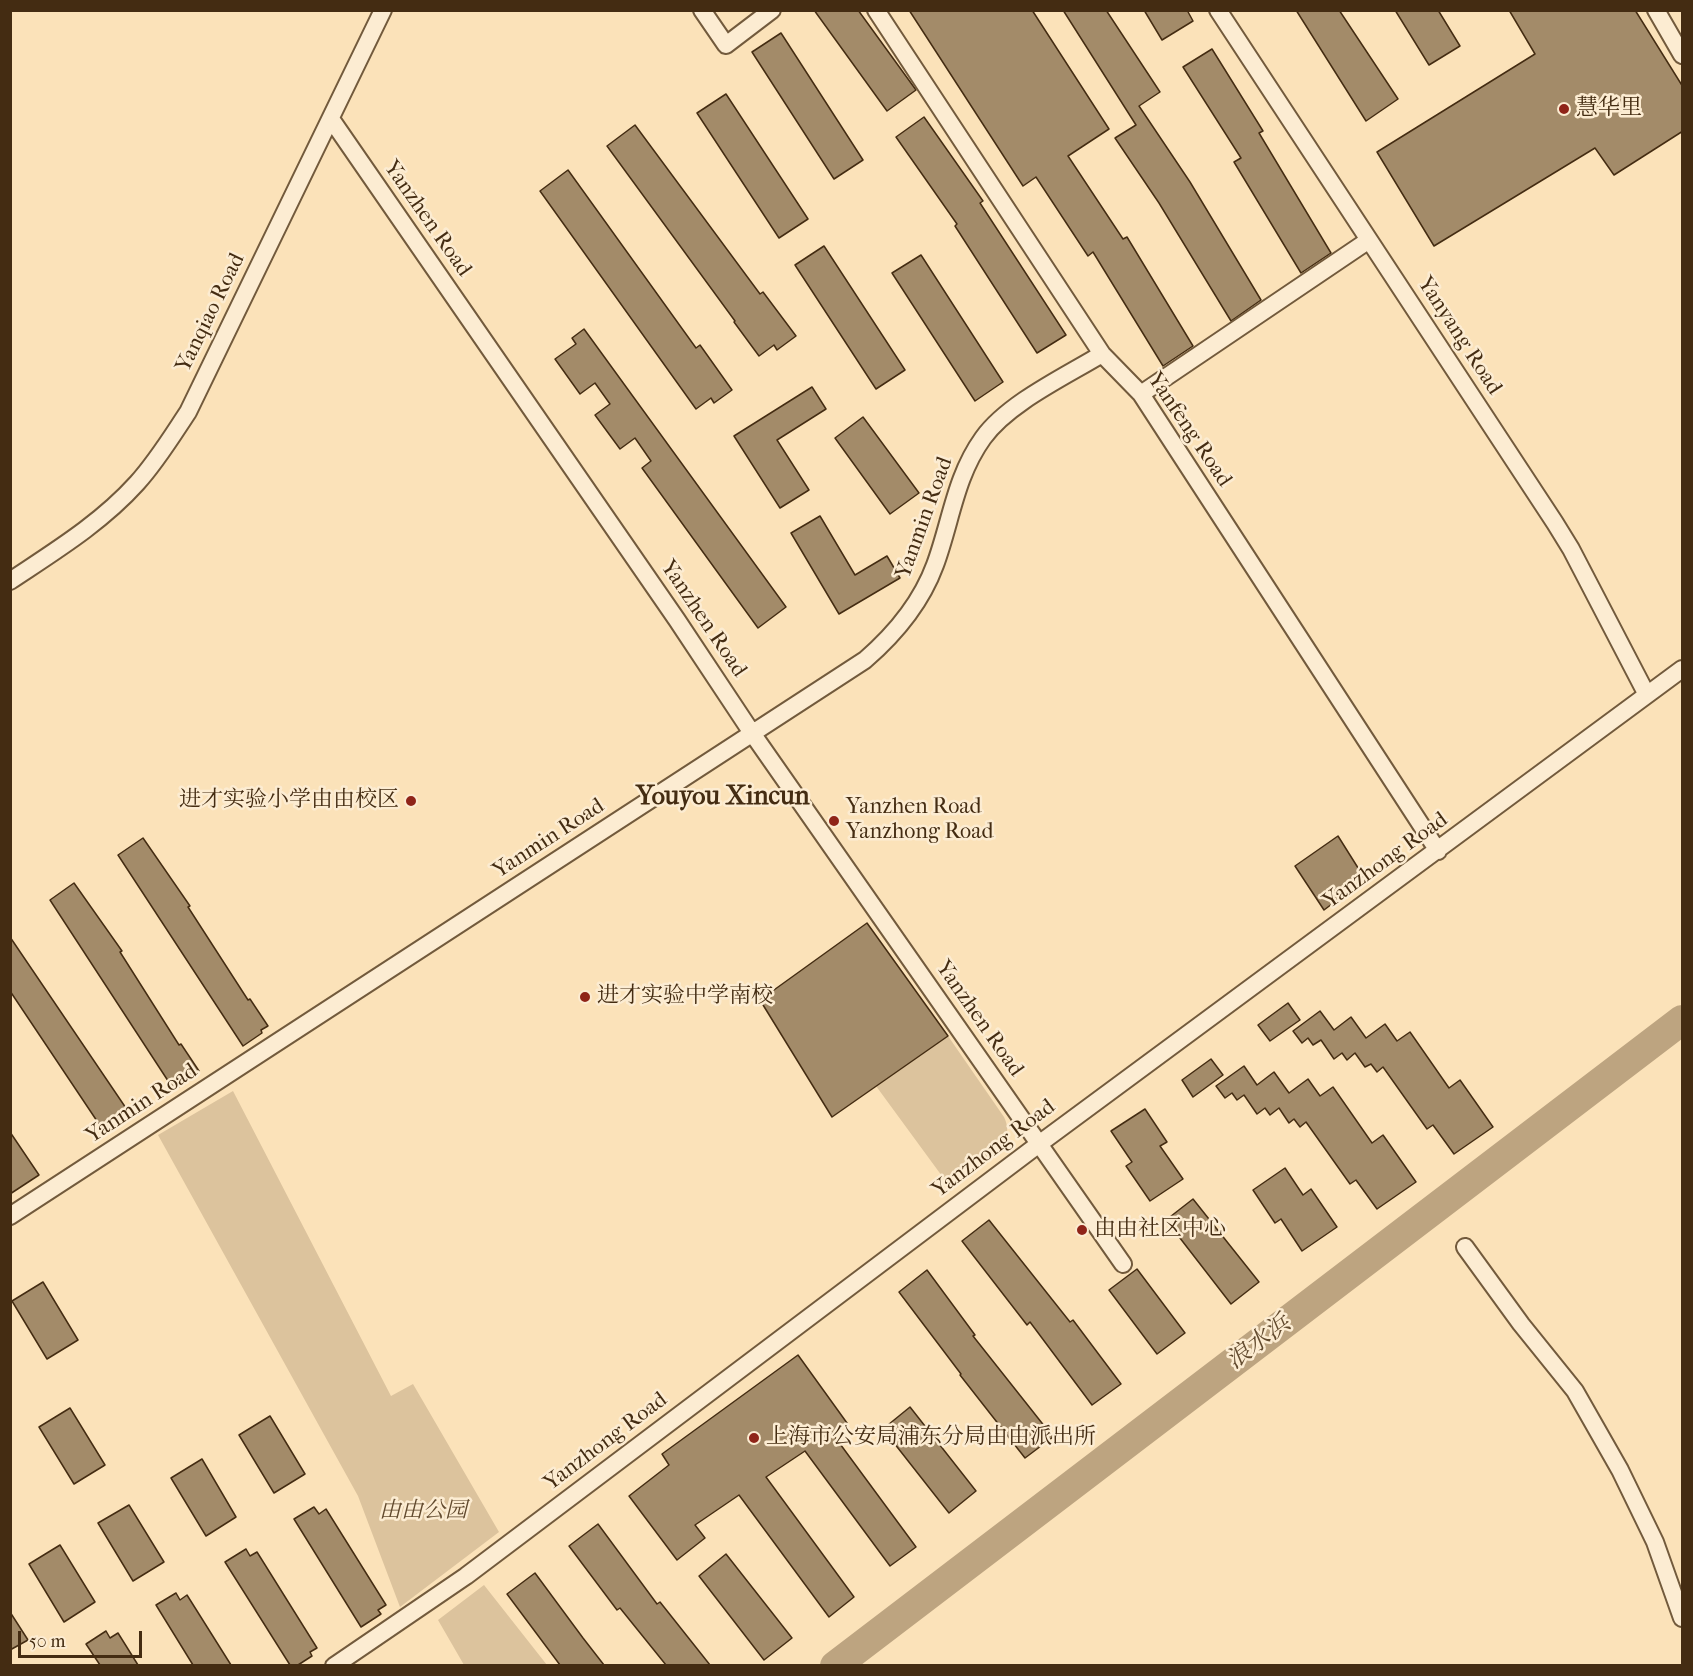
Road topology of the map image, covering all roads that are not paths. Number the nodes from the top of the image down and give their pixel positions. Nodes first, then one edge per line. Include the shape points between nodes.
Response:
1 (383, 10) edge
2 (702, 10) edge
3 (772, 10) edge
4 (876, 10) edge
5 (1218, 10) edge
6 (1656, 10) edge
7 (1683, 55) edge
8 (331, 119) junction
9 (1369, 240) junction
10 (1102, 354) junction
11 (1141, 394) junction
12 (10, 581) edge
13 (1683, 669) edge
14 (1647, 695) junction
15 (752, 733) junction
16 (1437, 851) junction
17 (1039, 1143) junction
18 (10, 1216) edge
19 (1465, 1247) dead end
20 (1123, 1264) dead end
21 (1683, 1618) edge
22 (334, 1665) edge

1 - 8 street, Yanqiao Road
2 - 3 street via 726,45
4 - 10 street, Yanfeng Road
5 - 9 street, Yanyang Road
6 - 7 street
8 - 12 street, Yanqiao Road via 188,412 154,463 103,515
8 - 15 street, Yanzhen Road
9 - 11 street
9 - 14 street, Yanyang Road via 1555,523
10 - 11 street, Yanfeng Road
10 - 15 street, Yanmin Road via 1019,404 984,436 958,484 935,566 924,590 885,642
11 - 16 street, Yanfeng Road
13 - 14 street, Yanzhong Road
14 - 16 street, Yanzhong Road
15 - 17 street, Yanzhen Road
15 - 18 street, Yanmin Road
16 - 17 street, Yanzhong Road
17 - 20 street, Yanzhen Road
17 - 22 street, Yanzhong Road via 466,1576
19 - 21 street via 1575,1391 1655,1542

